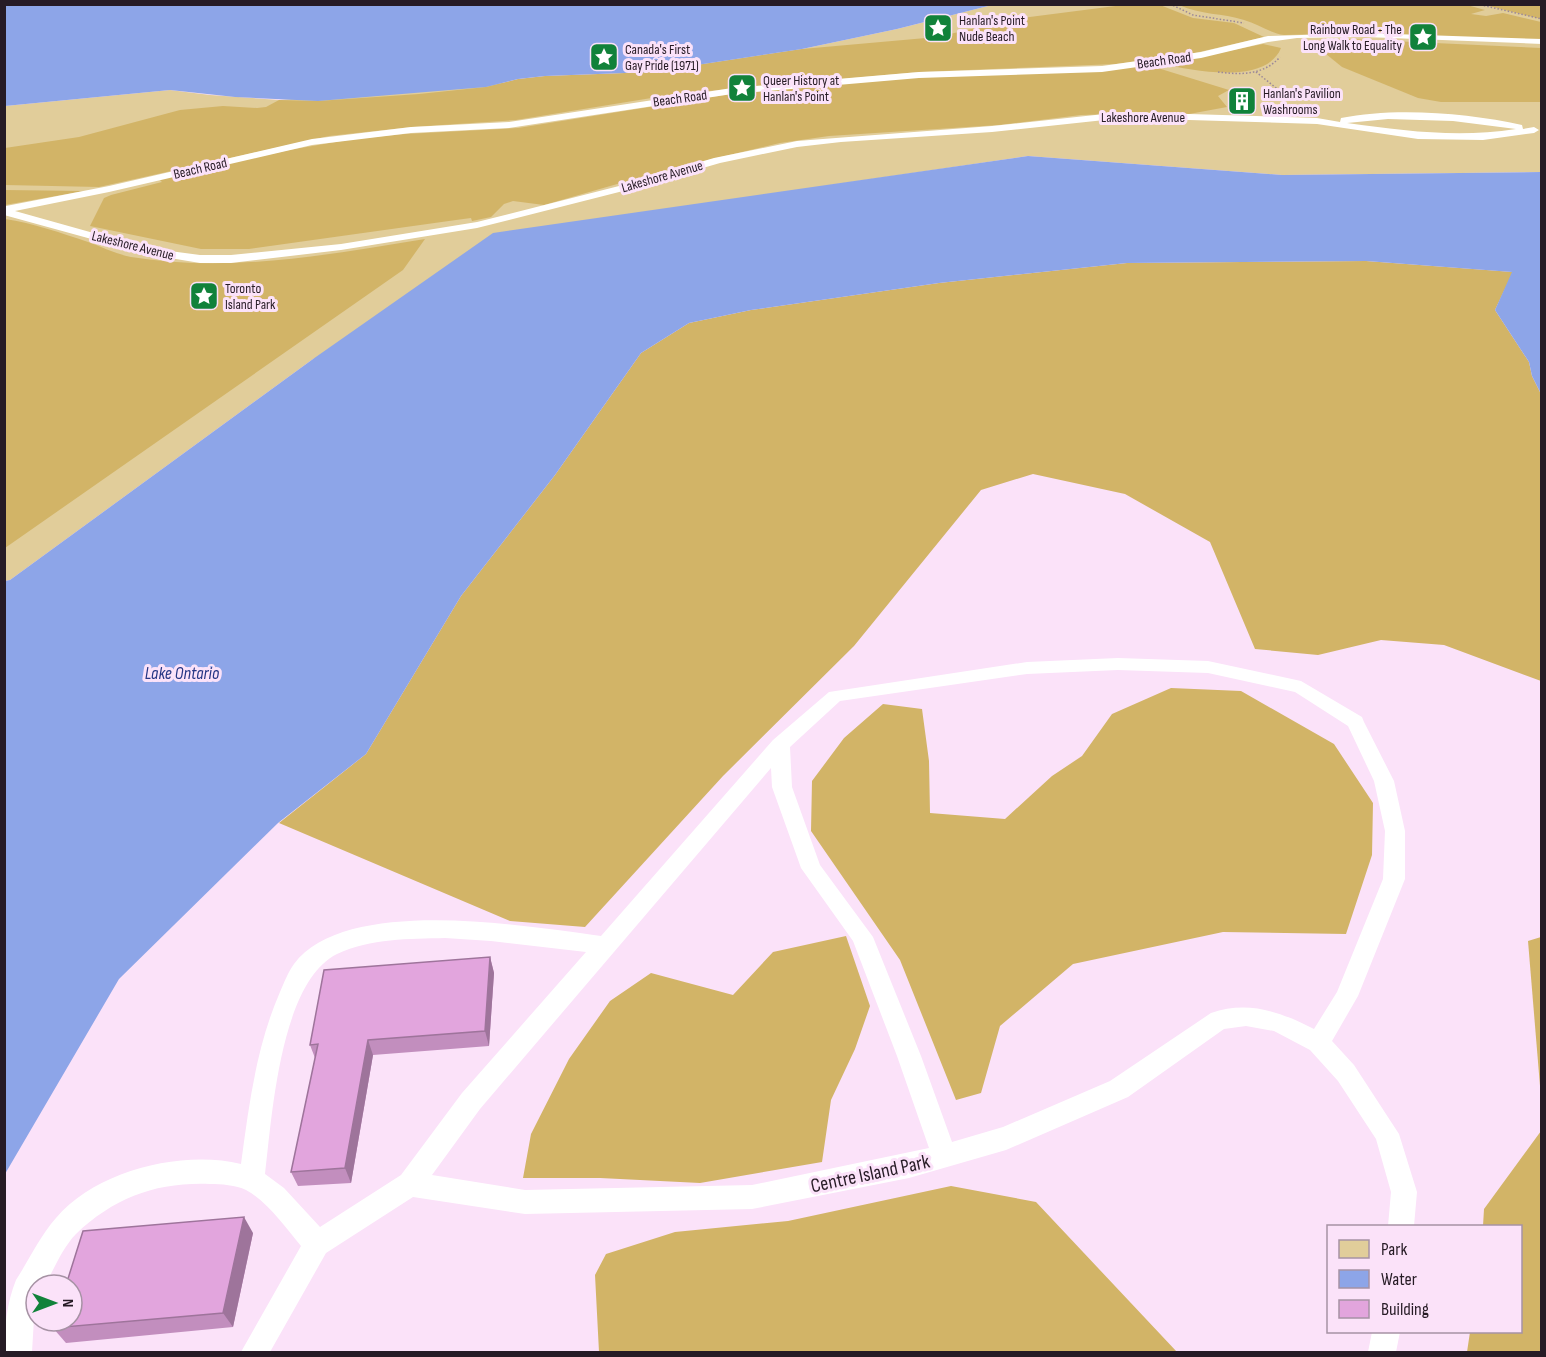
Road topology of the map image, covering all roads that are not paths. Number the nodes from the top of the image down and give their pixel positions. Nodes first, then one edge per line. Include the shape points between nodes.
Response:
1 (1542, 42) edge
2 (1329, 122) junction
3 (1538, 130) edge
4 (4, 210) edge
5 (780, 745) junction
6 (605, 946) junction
7 (1318, 1043) junction
8 (944, 1156) junction
9 (252, 1179) junction
10 (410, 1184) junction
11 (1401, 1225) edge
12 (317, 1244) junction
13 (1386, 1333) edge
14 (18, 1353) edge
15 (255, 1353) edge
16 (1382, 1353) edge

1 - 4 lane, Beach Road via 1365,35 1276,38 1201,55 1102,69 919,75 732,91 509,125 312,142
2 - 3 lane, Lakeshore Avenue via 1418,115
2 - 3 lane, Lakeshore Avenue via 1418,136 1483,137
2 - 4 lane, Lakeshore Avenue via 1123,115 797,144 718,160 477,225 341,247 231,259 146,251
5 - 6 lane
5 - 7 lane via 835,696 1027,668 1118,664 1208,667 1301,687 1355,722 1384,781 1395,831 1394,879 1347,996
5 - 8 lane via 782,787 811,868 862,937
6 - 9 lane via 418,929 371,934 330,945 303,969 279,1016
6 - 10 lane via 471,1101
7 - 8 lane, Centre Island Park via 1278,1022 1246,1016 1219,1020 1119,1089 1006,1138
7 - 11 lane, Centre Island Park via 1346,1073 1387,1134 1404,1192
8 - 10 lane, Centre Island Park via 752,1197 525,1202
9 - 12 lane via 275,1197
9 - 14 lane via 223,1172 183,1171 133,1182 96,1201 65,1227 26,1290
10 - 12 lane
12 - 15 lane
13 - 16 lane

